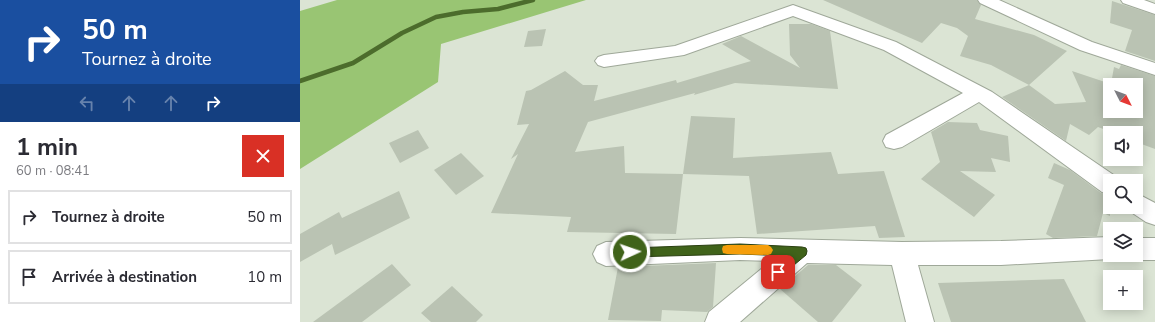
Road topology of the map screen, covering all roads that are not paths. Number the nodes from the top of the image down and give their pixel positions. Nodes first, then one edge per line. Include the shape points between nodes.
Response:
1 (986, 0) edge
2 (1129, 0) edge
3 (1155, 9) edge
4 (604, 61) dead end
5 (1155, 69) edge
6 (985, 96) junction
7 (894, 141) dead end
8 (1103, 180) edge
9 (1143, 207) edge
10 (1155, 215) edge
11 (1103, 248) edge
12 (1143, 249) edge
13 (1155, 249) edge
14 (802, 251) junction
15 (606, 254) dead end
16 (902, 254) junction
17 (719, 322) edge
18 (920, 322) edge

1 - 5 street via 1086,46
2 - 3 street
4 - 6 street via 678,51 793,10 890,46
6 - 7 street via 978,95 967,100
6 - 8 street
9 - 10 street
11 - 16 street
12 - 13 street
14 - 15 street via 740,249
14 - 16 street
14 - 17 street
16 - 18 street

